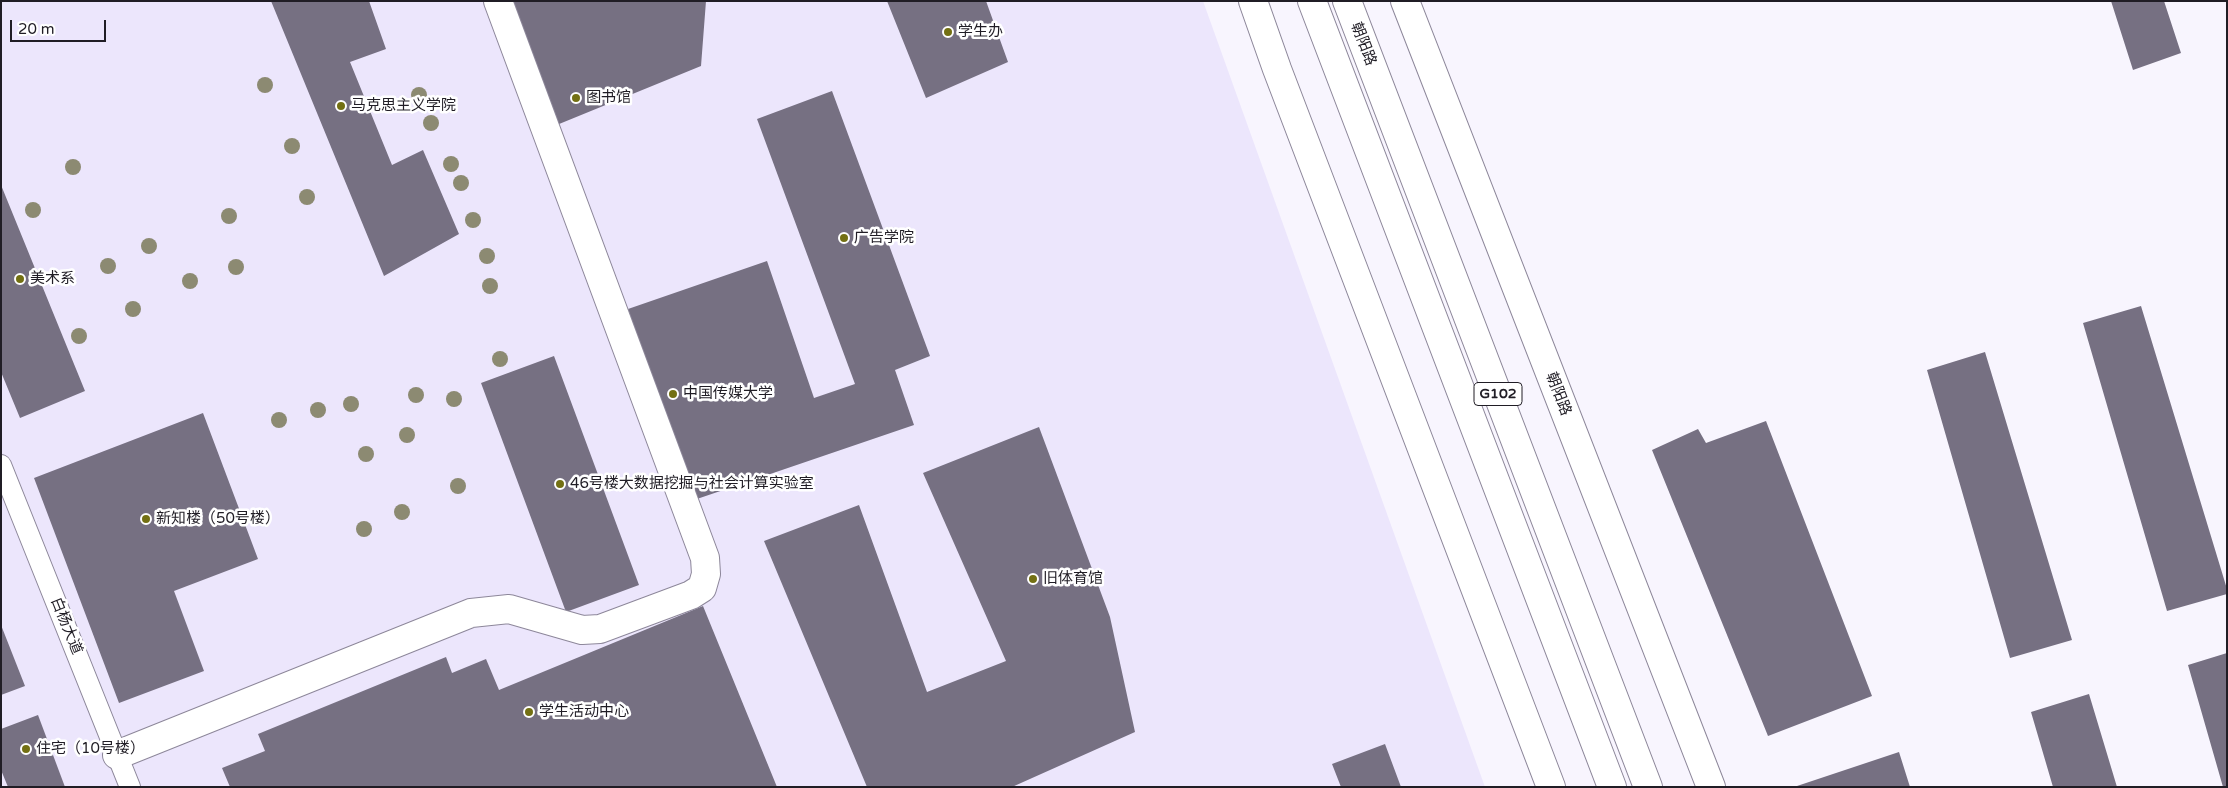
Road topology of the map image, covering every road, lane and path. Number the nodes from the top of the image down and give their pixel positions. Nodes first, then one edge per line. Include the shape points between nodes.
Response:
1 (498, 1) edge
2 (1253, 1) edge
3 (1312, 1) edge
4 (1348, 1) edge
5 (1405, 1) edge
6 (1, 465) edge
7 (117, 755) junction
8 (130, 787) edge
9 (1551, 787) edge
10 (1612, 787) edge
11 (1648, 787) edge
12 (1711, 787) edge

1 - 7 main road via 702,549 706,574 702,588 600,629 582,630 509,609 471,613
2 - 9 main road
3 - 10 main road, G102
4 - 11 main road, 朝阳路 / G102
5 - 12 main road, 朝阳路
6 - 7 lane, 白杨大道
7 - 8 lane, 白杨大道

